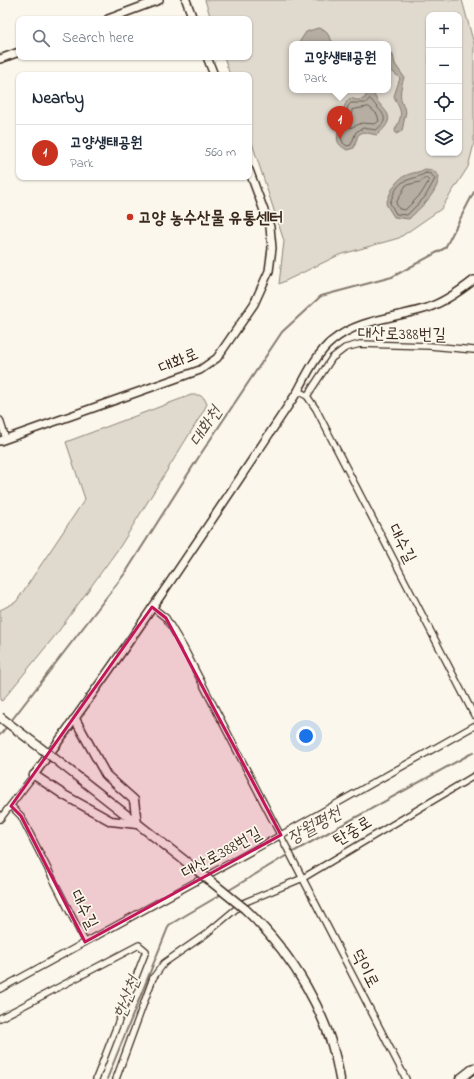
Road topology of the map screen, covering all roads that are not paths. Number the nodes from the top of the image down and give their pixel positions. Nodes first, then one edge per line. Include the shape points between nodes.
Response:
1 (159, 0) edge
2 (186, 0) edge
3 (116, 16) edge
4 (192, 16) edge
5 (16, 53) edge
6 (0, 59) edge
7 (208, 60) edge
8 (213, 72) edge
9 (252, 178) edge
10 (474, 280) edge
11 (474, 350) edge
12 (298, 391) junction
13 (307, 396) junction
14 (0, 420) edge
15 (3, 440) edge
16 (152, 607) junction
17 (474, 715) edge
18 (0, 717) edge
19 (75, 719) junction
20 (474, 726) edge
21 (34, 775) junction
22 (474, 776) edge
23 (11, 806) junction
24 (0, 818) edge
25 (137, 824) junction
26 (282, 838) junction
27 (303, 878) junction
28 (244, 906) junction
29 (85, 942) junction
30 (0, 989) edge
31 (0, 1018) edge
32 (474, 1068) edge
33 (96, 1079) edge
34 (116, 1079) edge
35 (340, 1079) edge
36 (406, 1079) edge
37 (460, 1079) edge

1 - 3 street
2 - 4 street
5 - 6 street
7 - 8 street
9 - 15 street, 대화로 via 270,227 272,248 269,271 254,304 217,358 200,370
10 - 12 street via 460,291 428,307 360,325 332,341 312,365
11 - 13 street, 대산로388번길 via 360,344 345,348 332,358
12 - 13 street, 대수길
12 - 16 street
13 - 17 street, 대수길
14 - 15 street
16 - 19 street
16 - 26 street via 166,618 184,648
18 - 25 main road, bridge
19 - 21 street
19 - 25 main road via 106,775 134,800
20 - 26 street, 대산로388번길
21 - 23 street
21 - 25 main road via 64,796 111,821
22 - 27 street, 탄중로
23 - 24 street
23 - 29 street, 대수길 via 21,816
25 - 28 main road, bridge
26 - 27 street, 덕이로
26 - 29 street, 대산로388번길
27 - 28 street, 탄중로
27 - 36 street, 덕이로
28 - 34 street via 164,963 153,978
28 - 35 main road via 279,945 301,977 320,1014
29 - 30 street, 대수길
31 - 33 street via 140,946 146,951
32 - 37 main road

